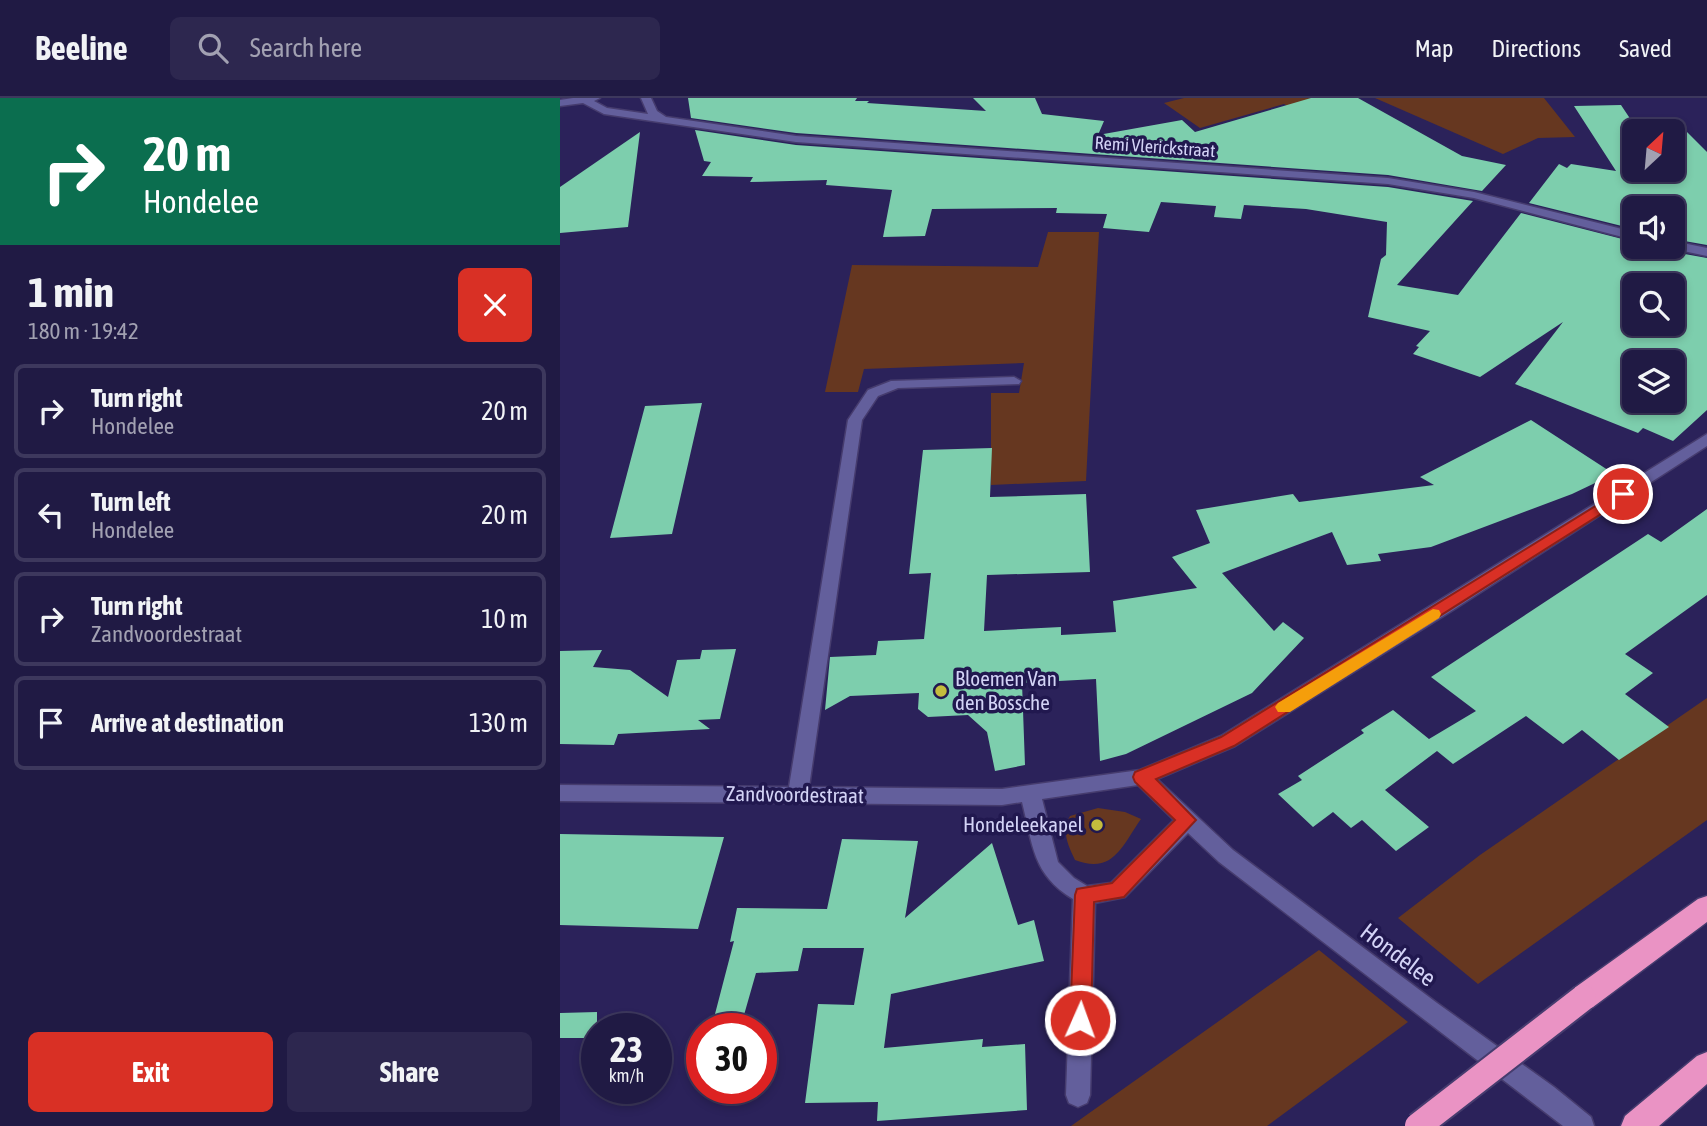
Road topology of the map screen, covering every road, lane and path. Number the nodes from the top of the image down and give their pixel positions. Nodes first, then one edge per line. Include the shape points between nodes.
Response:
1 (646, 98) edge
2 (591, 99) edge
3 (560, 103) edge
4 (668, 122) junction
5 (1622, 233) edge
6 (1685, 248) edge
7 (1707, 253) edge
8 (1014, 381) dead end
9 (1707, 439) edge
10 (1142, 777) junction
11 (560, 793) edge
12 (1030, 793) junction
13 (797, 795) junction
14 (1187, 820) junction
15 (1084, 895) junction
16 (1707, 907) edge
17 (1700, 1072) edge
18 (1078, 1095) dead end
19 (1418, 1126) edge
20 (1582, 1126) edge
21 (1636, 1126) edge

1 - 4 street via 652,113
2 - 3 street
2 - 4 street, Remi Vlerickstraat via 604,111
4 - 5 street, Remi Vlerickstraat via 796,139 1388,181 1475,195
6 - 7 street
8 - 13 street via 896,384 873,393 855,420
9 - 10 street, Zandvoordestraat via 1239,735
10 - 12 street, Zandvoordestraat
10 - 14 street, Hondelee
11 - 13 street, Zandvoordestraat
12 - 13 street, Zandvoordestraat via 1002,797
12 - 15 street via 1049,866
14 - 15 street via 1117,891
14 - 20 street, Hondelee via 1226,856
15 - 18 street
16 - 19 highway, bridge
17 - 21 highway

